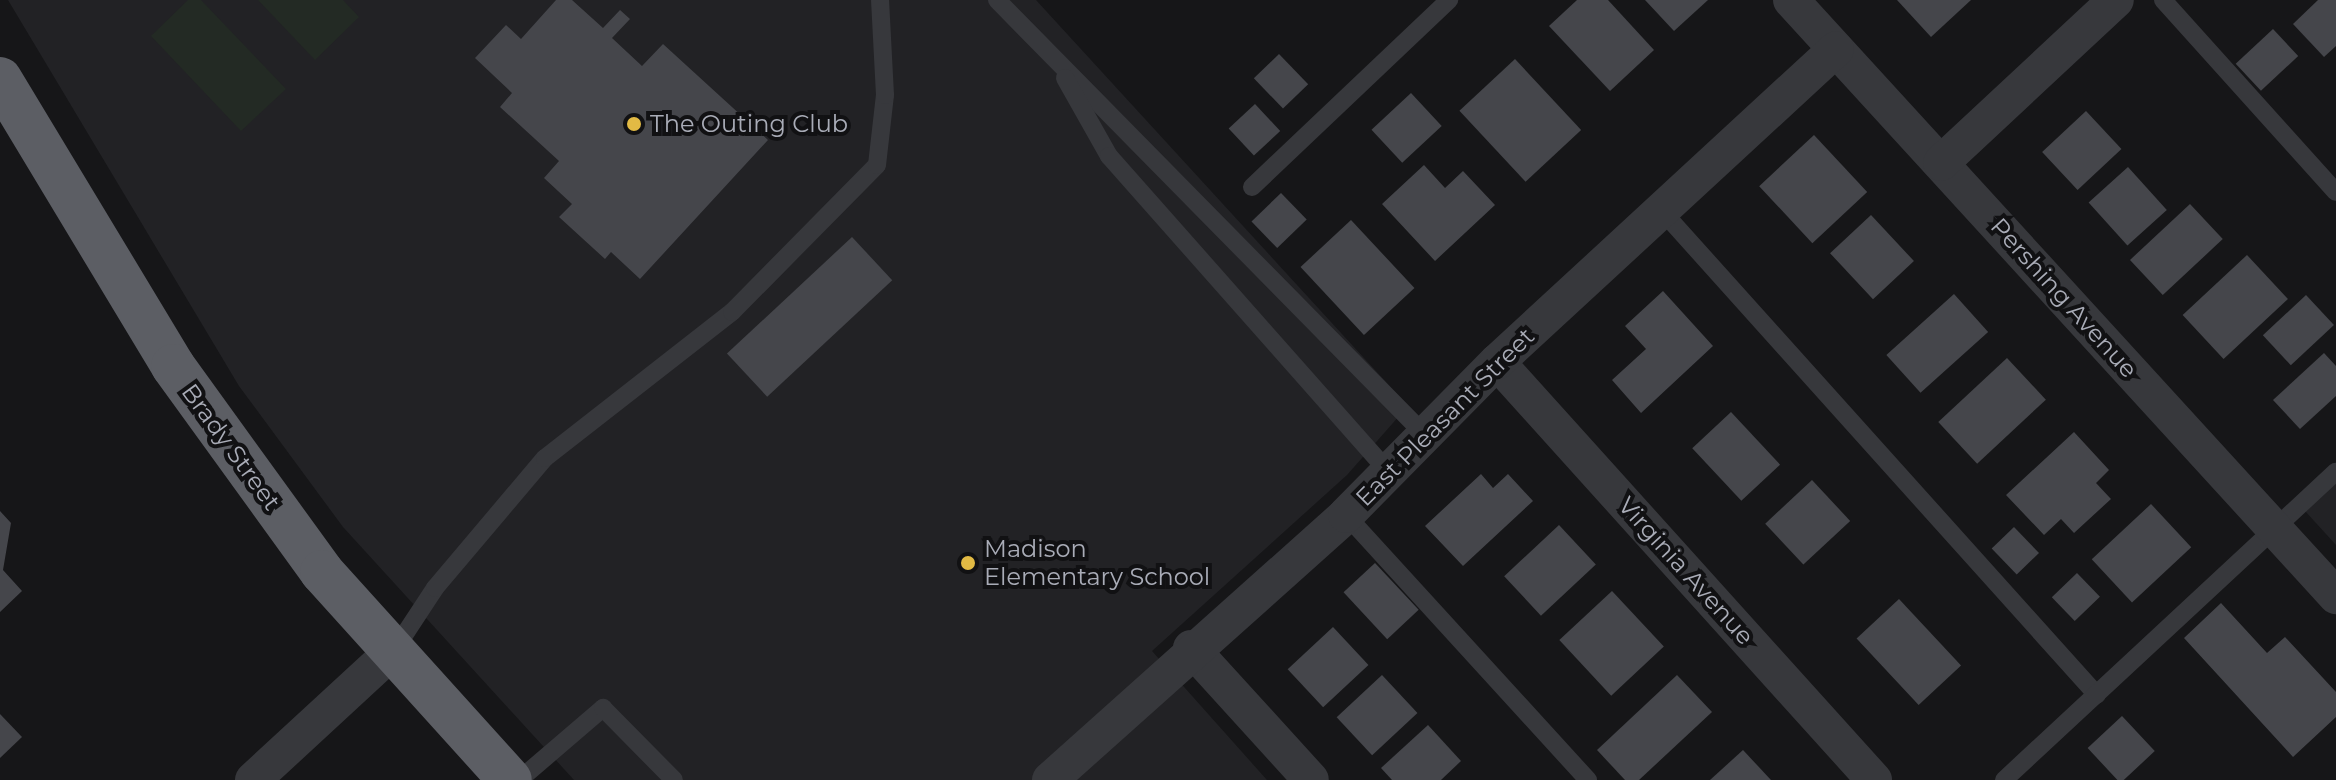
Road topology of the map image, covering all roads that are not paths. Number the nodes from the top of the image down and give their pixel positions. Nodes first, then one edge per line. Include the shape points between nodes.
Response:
1 (880, 0) edge
2 (997, 0) edge
3 (1449, 0) edge
4 (1791, 0) edge
5 (2116, 0) edge
6 (2163, 0) edge
7 (1836, 49) junction
8 (1053, 57) junction
9 (0, 79) edge
10 (1941, 163) junction
11 (1252, 187) dead end
12 (2336, 192) edge
13 (1663, 212) junction
14 (1497, 362) junction
15 (1427, 437) junction
16 (2336, 472) edge
17 (1389, 473) junction
18 (1346, 515) junction
19 (2275, 530) junction
20 (2336, 596) edge
21 (1191, 648) junction
22 (395, 649) junction
23 (2097, 695) junction
24 (253, 780) edge
25 (510, 780) edge
26 (519, 780) edge
27 (674, 780) edge
28 (1050, 780) edge
29 (1311, 780) edge
30 (1588, 780) edge
31 (1874, 780) edge
32 (2004, 780) edge

1 - 22 lane via 885,95 877,165 732,312 545,458 435,588
2 - 8 lane
3 - 11 lane
4 - 7 street, Pershing Avenue
5 - 10 street
6 - 12 lane
7 - 10 street, Pershing Avenue
7 - 13 street, East Pleasant Street
8 - 15 lane
8 - 17 lane via 1109,156
9 - 22 highway, Brady Street via 173,366 322,572
10 - 19 street, Pershing Avenue
13 - 14 street, East Pleasant Street
13 - 23 lane
14 - 15 street, East Pleasant Street
14 - 31 street, Virginia Avenue
15 - 17 street, East Pleasant Street
16 - 19 lane
17 - 18 street, East Pleasant Street
18 - 21 street, East Pleasant Street
18 - 30 lane
19 - 20 street, Pershing Avenue
19 - 23 lane
21 - 28 street, East Pleasant Street
21 - 29 street
22 - 24 street
22 - 25 highway, Brady Street
23 - 32 lane
26 - 27 lane via 603,708

